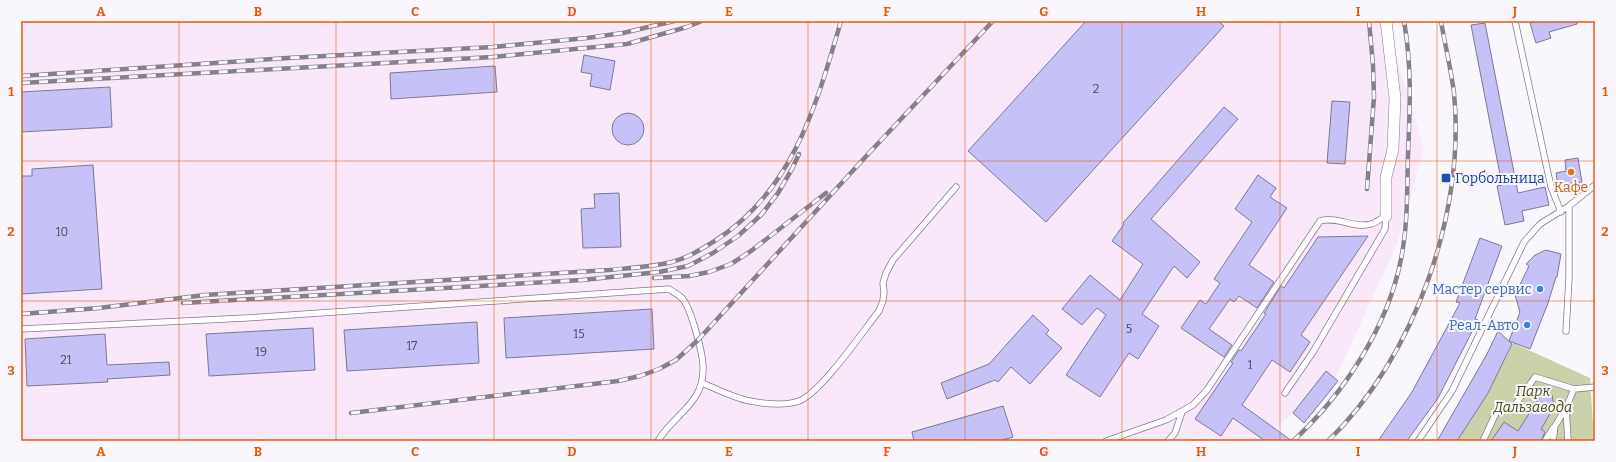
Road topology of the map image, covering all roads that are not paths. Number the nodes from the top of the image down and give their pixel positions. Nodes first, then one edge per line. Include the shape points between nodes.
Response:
1 (1386, 21) edge
2 (1515, 21) edge
3 (1595, 185) edge
4 (956, 187) dead end
5 (1569, 206) junction
6 (1560, 212) junction
7 (1386, 216) junction
8 (21, 329) edge
9 (1566, 331) dead end
10 (702, 383) junction
11 (1595, 386) edge
12 (1574, 389) junction
13 (1285, 393) dead end
14 (1566, 408) junction
15 (1182, 412) junction
16 (1555, 426) junction
17 (658, 441) edge
18 (1106, 441) edge
19 (1168, 441) edge
20 (1418, 441) edge
21 (1483, 441) edge
22 (1545, 441) edge
23 (1553, 441) edge
24 (1568, 441) edge

1 - 7 street via 1395,98 1393,149 1386,177
2 - 6 lane via 1551,187
3 - 5 lane
4 - 10 lane via 893,260 883,283 883,301 879,311 837,365 809,394 799,401 766,404 748,401
5 - 6 lane
5 - 9 lane
6 - 20 lane via 1540,224 1524,242 1452,391
7 - 13 lane via 1385,229 1313,352
7 - 15 lane via 1371,224 1328,218 1320,221 1207,390 1193,405
8 - 10 lane via 246,318 669,289 681,297 686,305 701,352
10 - 17 lane via 697,394 666,428
11 - 12 lane
12 - 14 lane
12 - 21 lane via 1535,377 1515,406 1496,413
14 - 16 lane
14 - 24 lane
15 - 18 lane
15 - 19 lane via 1175,433
16 - 22 lane
16 - 23 lane

